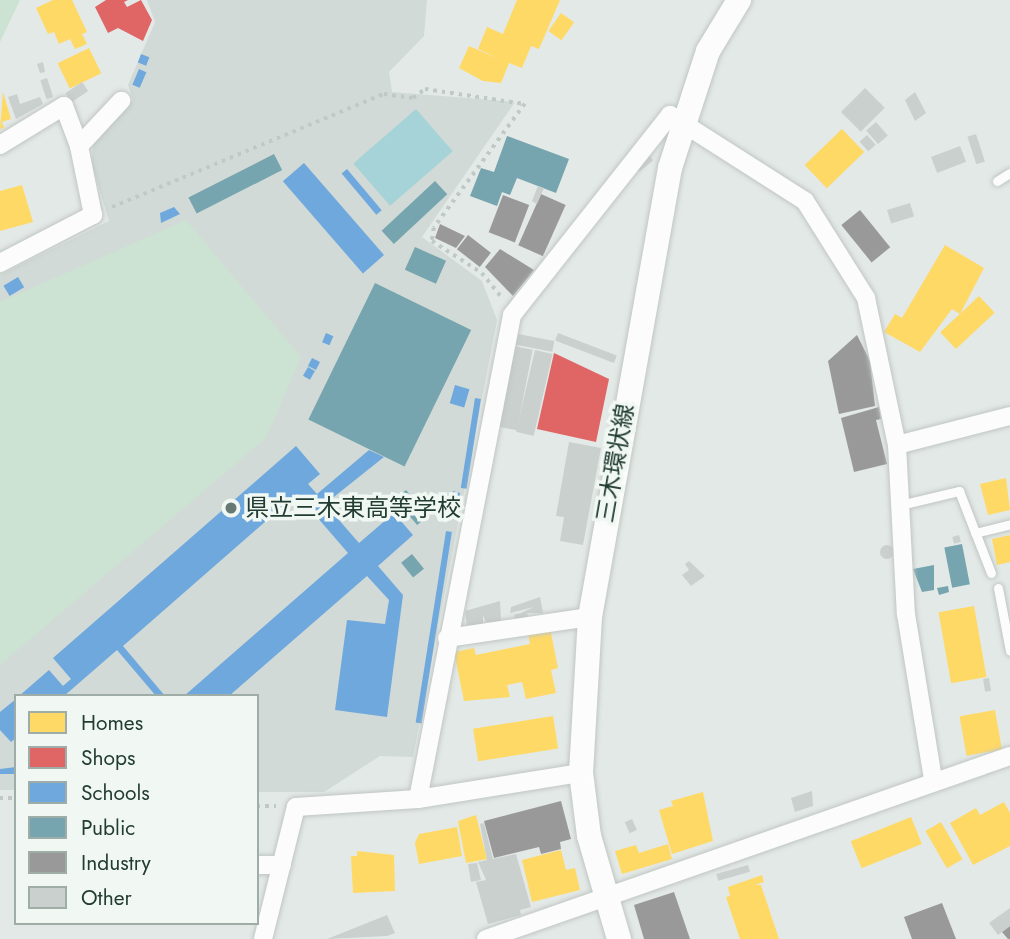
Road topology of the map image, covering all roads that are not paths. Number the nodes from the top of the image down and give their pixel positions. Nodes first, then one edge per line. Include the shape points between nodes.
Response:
1 (739, 0) edge
2 (121, 101) dead end
3 (683, 120) junction
4 (0, 145) edge
5 (79, 146) junction
6 (1010, 173) edge
7 (997, 181) dead end
8 (0, 263) edge
9 (1010, 416) edge
10 (897, 444) junction
11 (900, 505) junction
12 (1010, 524) edge
13 (975, 533) junction
14 (991, 573) dead end
15 (998, 589) dead end
16 (590, 617) junction
17 (447, 638) junction
18 (1010, 651) edge
19 (1010, 756) edge
20 (581, 773) junction
21 (933, 779) junction
22 (418, 799) junction
23 (259, 865) edge
24 (282, 865) junction
25 (606, 896) junction
26 (264, 939) edge
27 (486, 939) edge
28 (619, 939) edge

1 - 3 main road, 三木環状線 via 708,51
2 - 5 street
3 - 10 street via 805,201 866,298
3 - 16 main road, 三木環状線 via 668,181
3 - 17 street via 670,116 512,315
4 - 5 street via 64,106
5 - 8 street via 93,215
6 - 7 lane
9 - 10 street
10 - 11 street
11 - 13 lane via 959,491
11 - 21 street via 906,614
12 - 13 lane
13 - 14 lane
15 - 18 lane
16 - 17 street
16 - 20 main road, 三木環状線
17 - 22 street
19 - 21 street
20 - 22 street
20 - 25 main road, 三木環状線 via 589,836
21 - 25 street
22 - 24 street via 296,807
23 - 24 street
24 - 26 street
25 - 27 street
25 - 28 main road, 三木環状線

